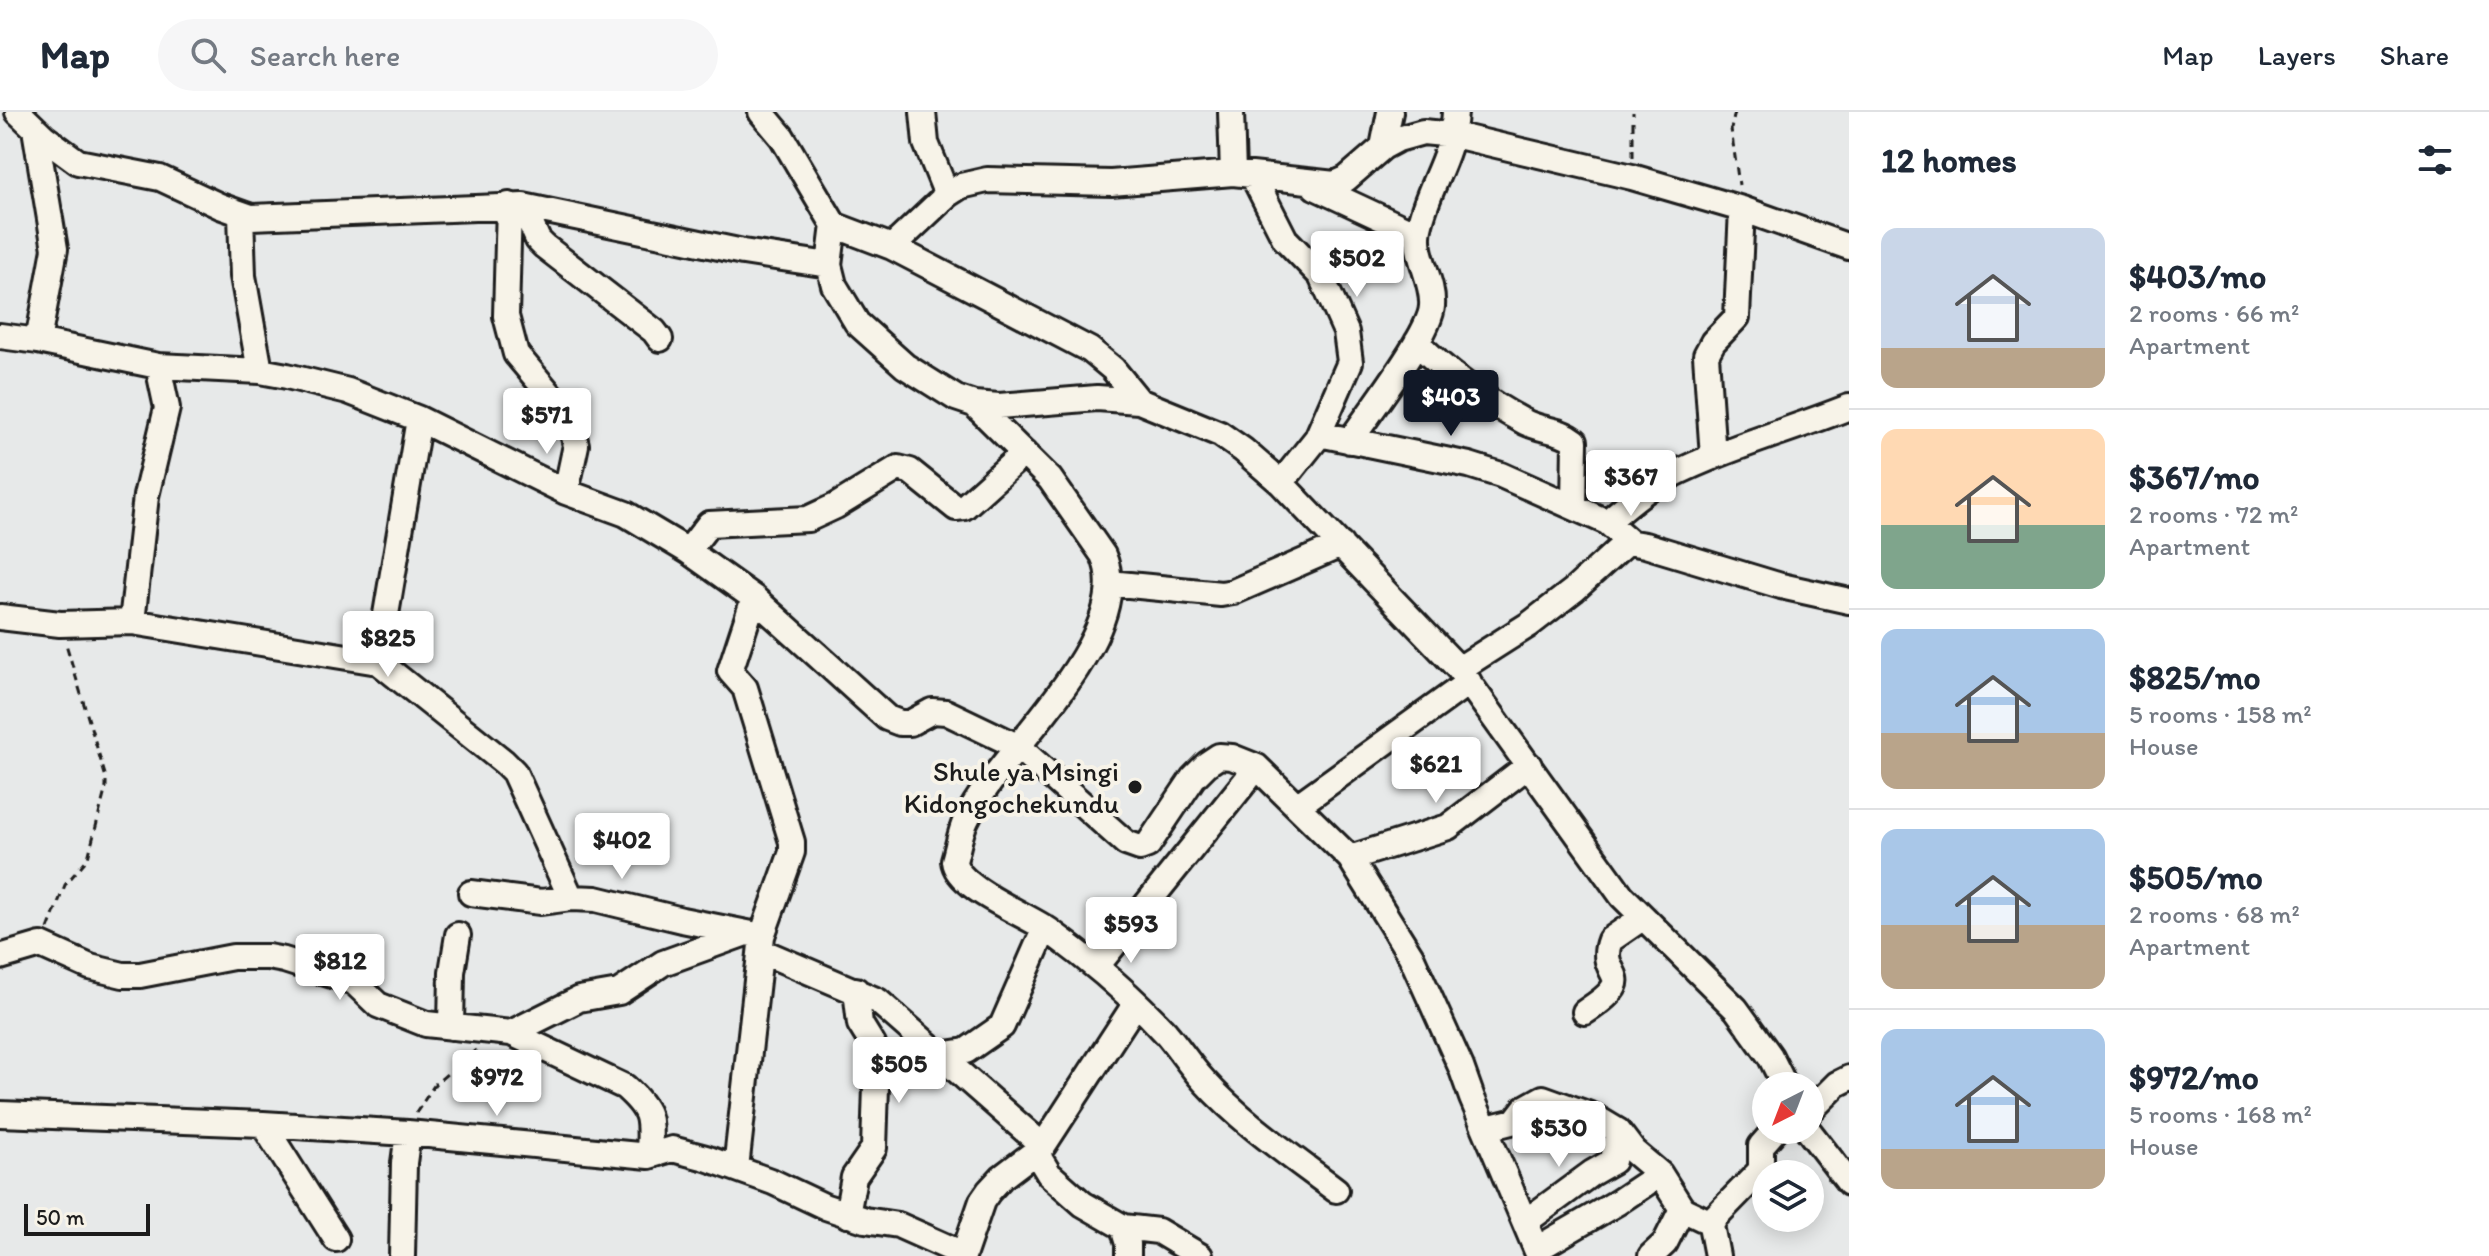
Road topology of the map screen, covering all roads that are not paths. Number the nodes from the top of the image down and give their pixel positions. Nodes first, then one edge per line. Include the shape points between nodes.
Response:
1 (761, 112) edge
2 (923, 112) edge
3 (1231, 112) edge
4 (1390, 112) edge
5 (26, 120) edge
6 (1455, 124) edge
7 (1383, 147) junction
8 (1243, 174) junction
9 (1303, 182) junction
10 (947, 195) junction
11 (516, 206) junction
12 (1742, 209) junction
13 (241, 214) junction
14 (834, 225) junction
15 (1418, 235) junction
16 (892, 247) junction
17 (1849, 247) edge
18 (829, 265) junction
19 (0, 336) edge
20 (660, 339) dead end
21 (38, 341) junction
22 (1417, 342) junction
23 (158, 366) junction
24 (260, 371) junction
25 (1139, 401) junction
26 (974, 404) junction
27 (1849, 407) edge
28 (419, 419) junction
29 (1317, 438) junction
30 (1350, 441) junction
31 (1024, 453) junction
32 (1713, 457) junction
33 (1281, 483) junction
34 (566, 492) junction
35 (1574, 507) junction
36 (1607, 522) junction
37 (1630, 542) junction
38 (1341, 545) junction
39 (688, 551) junction
40 (1109, 583) junction
41 (754, 598) junction
42 (1849, 601) edge
43 (0, 617) edge
44 (132, 622) junction
45 (375, 659) junction
46 (1464, 676) junction
47 (1017, 746) junction
48 (1529, 765) junction
49 (1257, 767) junction
50 (1297, 806) junction
51 (1350, 858) junction
52 (471, 893) dead end
53 (571, 898) junction
54 (1642, 918) junction
55 (1045, 928) junction
56 (458, 935) dead end
57 (757, 940) junction
58 (0, 957) edge
59 (1097, 966) junction
60 (856, 990) junction
61 (1136, 1003) junction
62 (1585, 1012) dead end
63 (451, 1027) junction
64 (504, 1032) junction
65 (940, 1055) junction
66 (1778, 1072) edge
67 (1849, 1078) edge
68 (1824, 1097) edge
69 (0, 1114) edge
70 (263, 1124) junction
71 (1487, 1128) junction
72 (1618, 1131) junction
73 (408, 1133) junction
74 (1763, 1144) edge
75 (1819, 1144) edge
76 (1039, 1148) junction
77 (649, 1156) junction
78 (736, 1168) junction
79 (1660, 1174) junction
80 (1849, 1183) edge
81 (1336, 1190) dead end
82 (847, 1215) junction
83 (1525, 1222) junction
84 (1123, 1227) junction
85 (336, 1239) dead end
86 (1538, 1253) edge
87 (963, 1255) edge
88 (402, 1256) edge
89 (1128, 1256) edge
90 (1200, 1256) edge
91 (1651, 1256) edge
92 (1717, 1256) edge

1 - 14 street via 782,137
2 - 10 street via 927,149
3 - 8 street
4 - 7 street
5 - 13 street via 78,162 160,178
5 - 21 street via 55,249
6 - 7 street
6 - 12 street
6 - 15 street
7 - 9 street via 1342,181
8 - 9 street
8 - 10 street via 1111,183 987,180
8 - 29 street via 1285,239 1321,276 1346,332 1350,362
9 - 15 street
10 - 16 street
11 - 13 street
11 - 18 street
11 - 20 street via 544,246
11 - 34 street via 506,316 516,354 569,417 576,445
12 - 17 street
12 - 32 street via 1737,317 1706,355
13 - 24 street via 243,276
14 - 16 street
14 - 18 street
15 - 22 street via 1433,302
16 - 25 street via 1090,350
18 - 26 street via 834,285 857,323 905,366
19 - 21 street
21 - 23 street
22 - 30 street
22 - 35 street via 1524,422 1557,430 1575,441
23 - 24 street
23 - 44 street via 167,408 146,496
24 - 28 street via 348,391
25 - 26 street
25 - 33 street via 1220,434
26 - 31 street
27 - 32 street
28 - 34 street
28 - 45 street
29 - 30 street
29 - 33 street
30 - 35 street via 1469,465
31 - 39 street via 964,507 956,508 910,471 898,468 808,519 709,524
31 - 40 street via 1050,479 1103,555
32 - 36 street via 1666,478
33 - 38 street
34 - 39 street via 626,514
35 - 36 street
36 - 37 street
37 - 42 street
37 - 46 street
38 - 40 street via 1221,594
38 - 46 street
39 - 41 street
40 - 47 street via 1082,664
41 - 47 street via 887,718 910,723 932,711 946,712
41 - 57 street via 730,671 745,688 792,842
43 - 44 street via 60,624
44 - 45 street
45 - 53 street via 514,772
46 - 48 street
46 - 50 street
47 - 49 street via 1126,843 1140,848 1148,845 1207,764 1219,756
47 - 55 street via 965,820 955,868 979,890
48 - 51 street via 1448,827
48 - 54 street
49 - 50 street
49 - 59 street
50 - 51 street
51 - 71 street via 1411,956
52 - 53 street via 541,902
53 - 57 street via 596,899
54 - 62 street via 1610,940 1607,954 1616,986
54 - 66 street via 1736,1009
55 - 59 street
55 - 65 street via 1001,1028 966,1051
56 - 63 street
57 - 60 street
57 - 64 street via 663,963 619,992 579,999
57 - 78 street
58 - 63 street via 37,945 123,975 233,957 276,958 354,982 386,1009
59 - 61 street
60 - 65 street via 887,1007
60 - 82 street via 860,1024 877,1056 874,1148 854,1177
61 - 76 street
61 - 81 street via 1241,1116
63 - 64 street
64 - 77 street via 625,1087 650,1116
65 - 76 street
67 - 68 street
69 - 70 street
70 - 73 street
70 - 85 street
71 - 72 street via 1515,1121 1543,1098
71 - 83 street
72 - 79 street
72 - 83 street via 1613,1161
73 - 77 street
73 - 88 street
74 - 92 street via 1761,1170 1711,1225
75 - 80 street
76 - 84 street via 1049,1174 1069,1193
76 - 87 street via 989,1191
77 - 78 street via 672,1149
78 - 82 street
79 - 86 street
79 - 91 street via 1692,1214
82 - 87 street via 898,1225
83 - 86 street
84 - 89 street
84 - 90 street via 1155,1230

